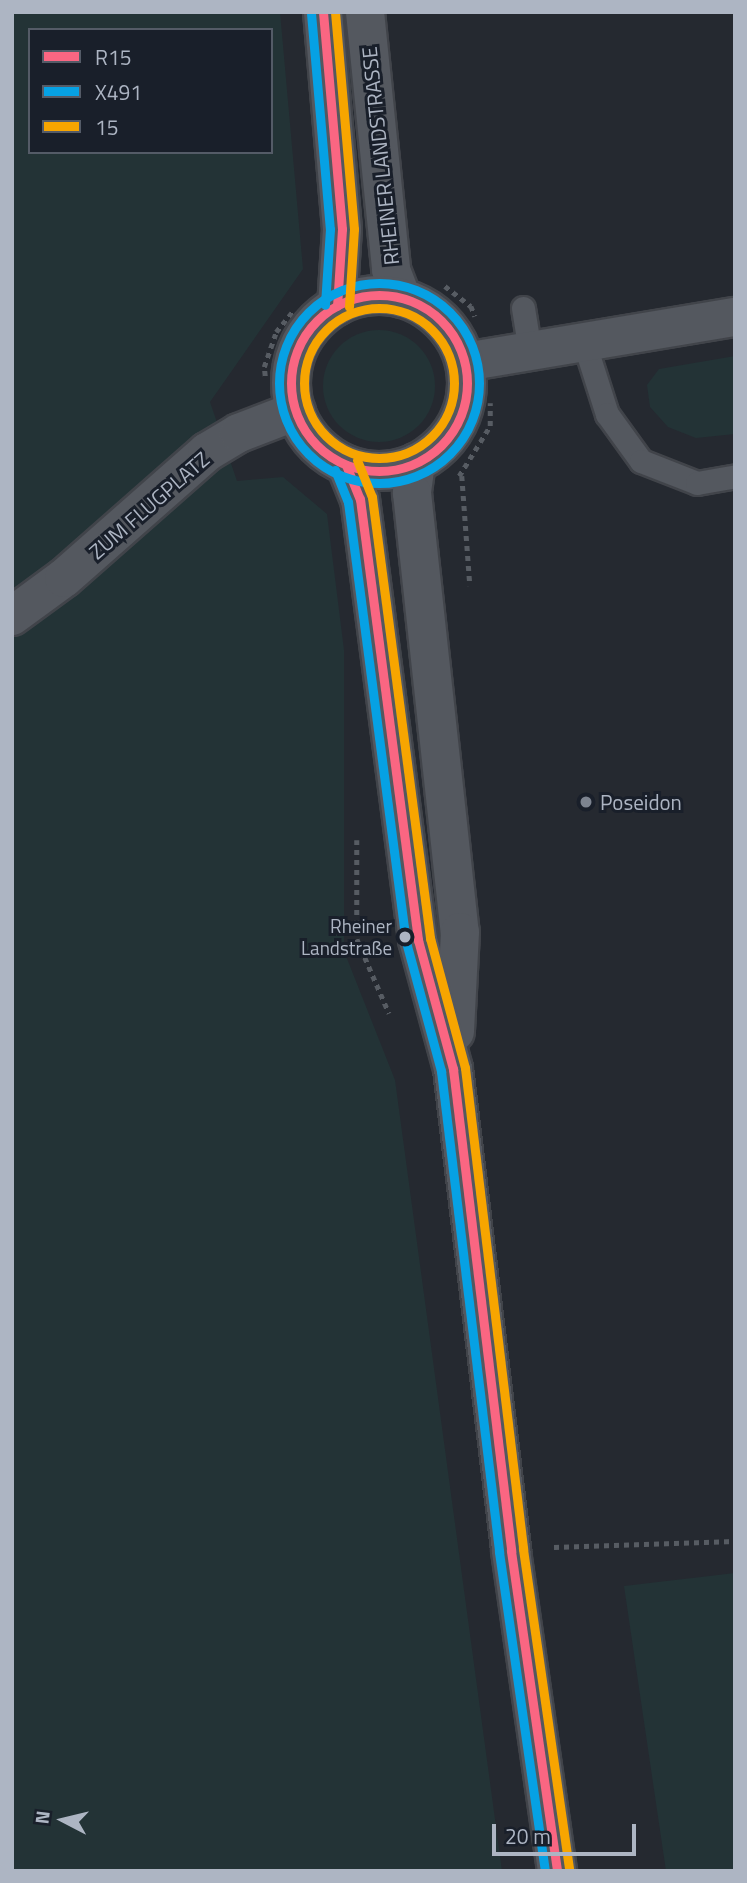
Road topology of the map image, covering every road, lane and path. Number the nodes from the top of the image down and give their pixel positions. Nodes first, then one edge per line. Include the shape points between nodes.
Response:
1 (323, 12) edge
2 (365, 12) edge
3 (442, 284) dead end
4 (402, 298) junction
5 (299, 304) dead end
6 (337, 306) junction
7 (471, 306) dead end
8 (523, 308) dead end
9 (735, 317) edge
10 (584, 342) junction
11 (530, 351) junction
12 (465, 362) junction
13 (264, 367) dead end
14 (296, 411) junction
15 (490, 426) dead end
16 (416, 463) junction
17 (346, 465) junction
18 (462, 475) dead end
19 (735, 476) edge
20 (12, 616) edge
21 (453, 1069) junction
22 (735, 1541) edge
23 (512, 1551) junction
24 (557, 1871) edge

1 - 6 street, RHEINER LANDSTRASSE via 342,229
2 - 4 street, RHEINER LANDSTRASSE via 391,270
3 - 7 path
4 - 6 street via 379,295
4 - 12 street via 442,321
5 - 13 path via 276,332
6 - 14 street via 313,325 297,351 291,381
8 - 11 lane
9 - 10 street
10 - 11 street
10 - 19 lane via 607,414 641,461 697,482
11 - 12 street
12 - 16 street via 467,392 458,422 441,446
14 - 17 street via 307,434 324,453
14 - 20 street, ZUM FLUGPLATZ via 239,433 207,452 64,579
15 - 18 path
16 - 17 street via 393,471
16 - 21 street via 412,493 460,932
17 - 21 street via 360,499 418,940
21 - 23 street
22 - 23 path
23 - 24 street

